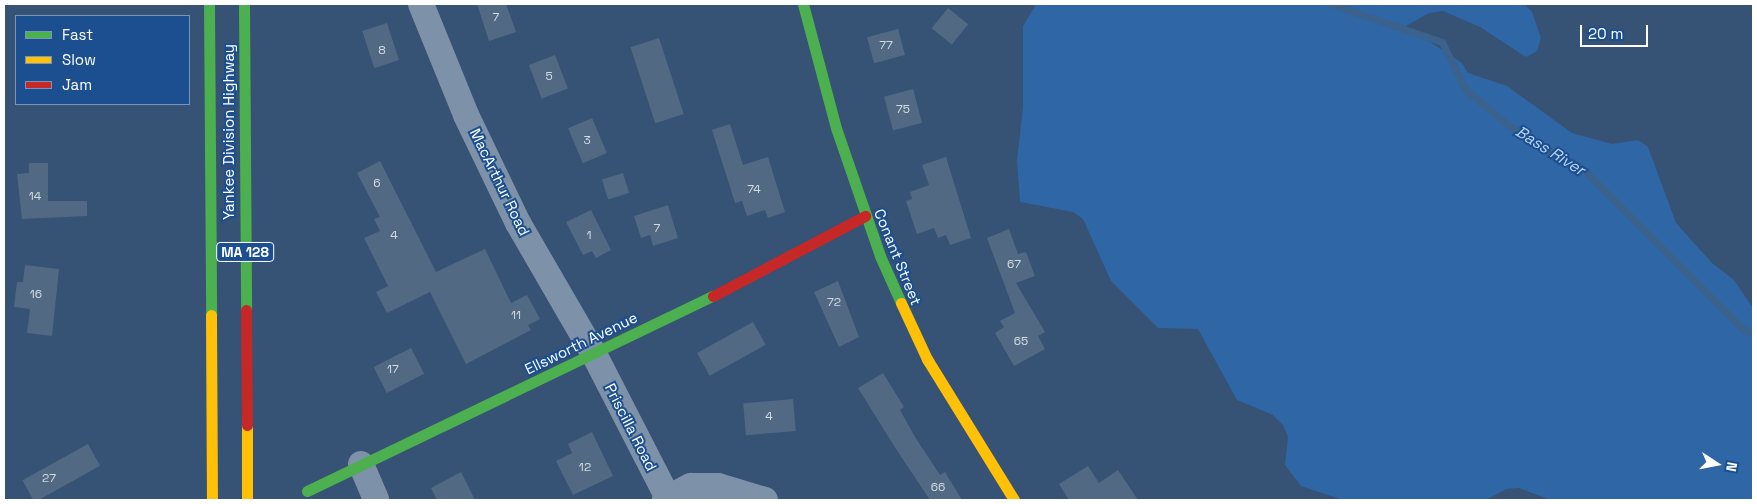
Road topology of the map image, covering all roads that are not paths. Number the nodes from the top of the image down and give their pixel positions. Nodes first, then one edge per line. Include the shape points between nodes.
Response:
1 (209, 4) edge
2 (244, 4) edge
3 (421, 4) edge
4 (803, 4) edge
5 (865, 216) junction
6 (594, 354) junction
7 (361, 464) junction
8 (307, 491) dead end
9 (666, 499) edge
10 (212, 500) edge
11 (247, 500) edge
12 (376, 500) edge
13 (765, 500) edge
14 (1014, 500) edge

1 - 10 main road, Yankee Division Highway / MA 128
2 - 11 main road, Yankee Division Highway / MA 128
3 - 6 street, MacArthur Road via 466,115 518,223
4 - 5 main road, Conant Street via 836,128
5 - 6 main road, Ellsworth Avenue
5 - 14 main road, Conant Street via 927,359
6 - 7 main road, Ellsworth Avenue
6 - 9 street, Priscilla Road
7 - 8 main road, Ellsworth Avenue
7 - 12 street
9 - 13 street via 691,486 718,486

